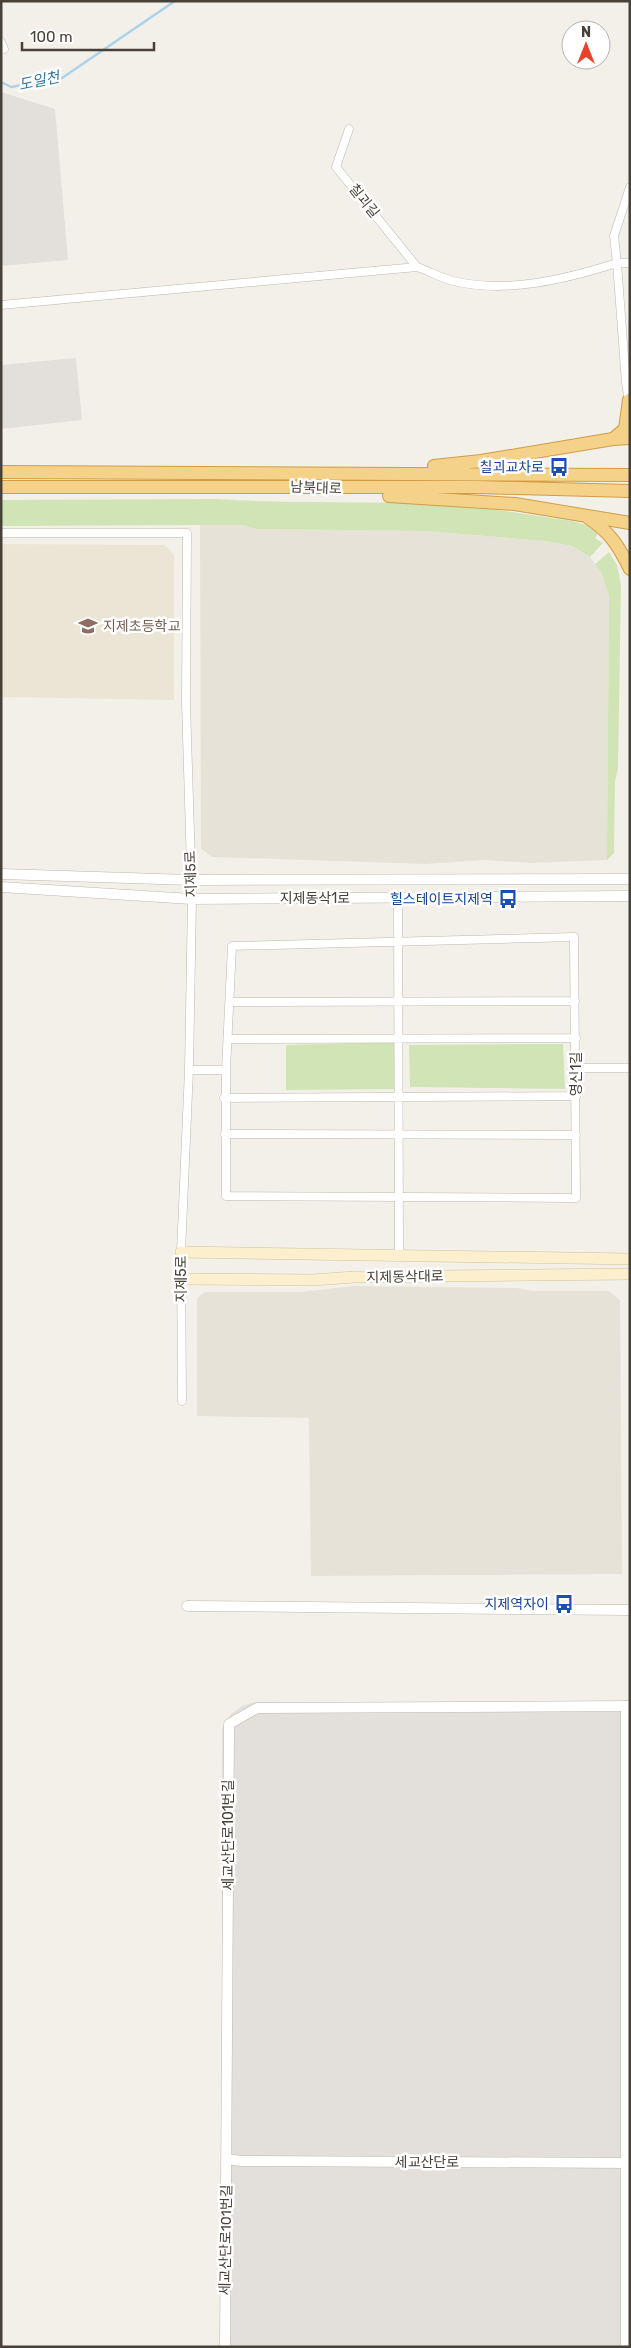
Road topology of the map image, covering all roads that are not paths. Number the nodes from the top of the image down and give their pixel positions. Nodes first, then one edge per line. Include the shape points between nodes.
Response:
1 (349, 129) dead end
2 (630, 187) edge
3 (617, 263) junction
4 (630, 263) edge
5 (417, 267) junction
6 (1, 305) edge
7 (629, 402) edge
8 (630, 438) edge
9 (613, 439) junction
10 (1, 472) edge
11 (257, 474) junction
12 (630, 475) edge
13 (1, 487) edge
14 (329, 489) junction
15 (630, 491) edge
16 (583, 515) junction
17 (630, 522) edge
18 (1, 533) edge
19 (630, 569) edge
20 (1, 874) edge
21 (630, 879) edge
22 (192, 880) junction
23 (1, 887) edge
24 (630, 896) edge
25 (398, 898) junction
26 (192, 900) junction
27 (399, 942) junction
28 (575, 1001) junction
29 (230, 1002) junction
30 (400, 1002) junction
31 (576, 1038) junction
32 (228, 1039) junction
33 (400, 1039) junction
34 (576, 1068) junction
35 (630, 1068) edge
36 (189, 1070) junction
37 (226, 1070) junction
38 (576, 1096) junction
39 (399, 1097) junction
40 (224, 1098) junction
41 (225, 1134) junction
42 (399, 1134) junction
43 (576, 1135) junction
44 (399, 1197) junction
45 (181, 1252) junction
46 (399, 1255) junction
47 (630, 1258) edge
48 (630, 1274) edge
49 (181, 1279) junction
50 (182, 1401) dead end
51 (187, 1606) dead end
52 (630, 1610) edge
53 (628, 1706) edge
54 (227, 2159) junction
55 (629, 2163) edge
56 (225, 2347) edge
57 (626, 2347) edge

1 - 5 street, 칠괴길 via 336,167
2 - 3 street via 614,236
3 - 4 street
3 - 5 street via 575,276 533,283 487,285 453,281
3 - 7 street
5 - 6 street
7 - 9 highway via 624,429
8 - 9 highway
9 - 11 highway via 453,465 316,468
10 - 11 highway, 남북대로
11 - 12 highway, 남북대로
13 - 14 highway, 남북대로
14 - 15 highway, 남북대로 via 476,487
14 - 16 highway via 358,495 515,504
16 - 17 highway
16 - 19 highway via 603,528 617,544
18 - 22 street, 지제5로 via 187,533 186,703
20 - 22 street, 지제동삭1로
21 - 22 street, 지제동삭1로
22 - 26 street, 지제5로
23 - 26 street, 지제동삭1로
24 - 25 street, 지제동삭1로
25 - 26 street, 지제동삭1로
25 - 27 street
26 - 36 street, 지제5로
27 - 28 street, 영신1길 via 574,937
27 - 29 street, 영신1길 via 232,946
27 - 30 street
28 - 30 street
28 - 31 street, 영신1길
29 - 30 street
29 - 32 street, 영신1길
30 - 33 street
31 - 33 street
31 - 34 street, 영신1길
32 - 33 street
32 - 37 street, 영신1길
33 - 39 street
34 - 35 street
34 - 38 street, 영신1길
36 - 37 street
36 - 45 street, 지제5로
37 - 40 street, 영신1길
38 - 39 street
38 - 43 street, 영신1길
39 - 40 street
39 - 42 street
40 - 41 street, 영신1길
41 - 42 street
41 - 44 street, 영신1길 via 226,1196
42 - 43 street
42 - 44 street
43 - 44 street, 영신1길 via 576,1198
44 - 46 street
45 - 46 main road, 지제동삭대로
45 - 49 street, 지제5로
46 - 47 main road, 지제동삭대로
48 - 49 main road, 지제동삭대로
49 - 50 street, 지제5로
51 - 52 street
53 - 54 street, 세교산단로101번길 via 257,1708 229,1724
53 - 55 street
54 - 55 street, 세교산단로
54 - 56 street, 세교산단로101번길
55 - 57 street

